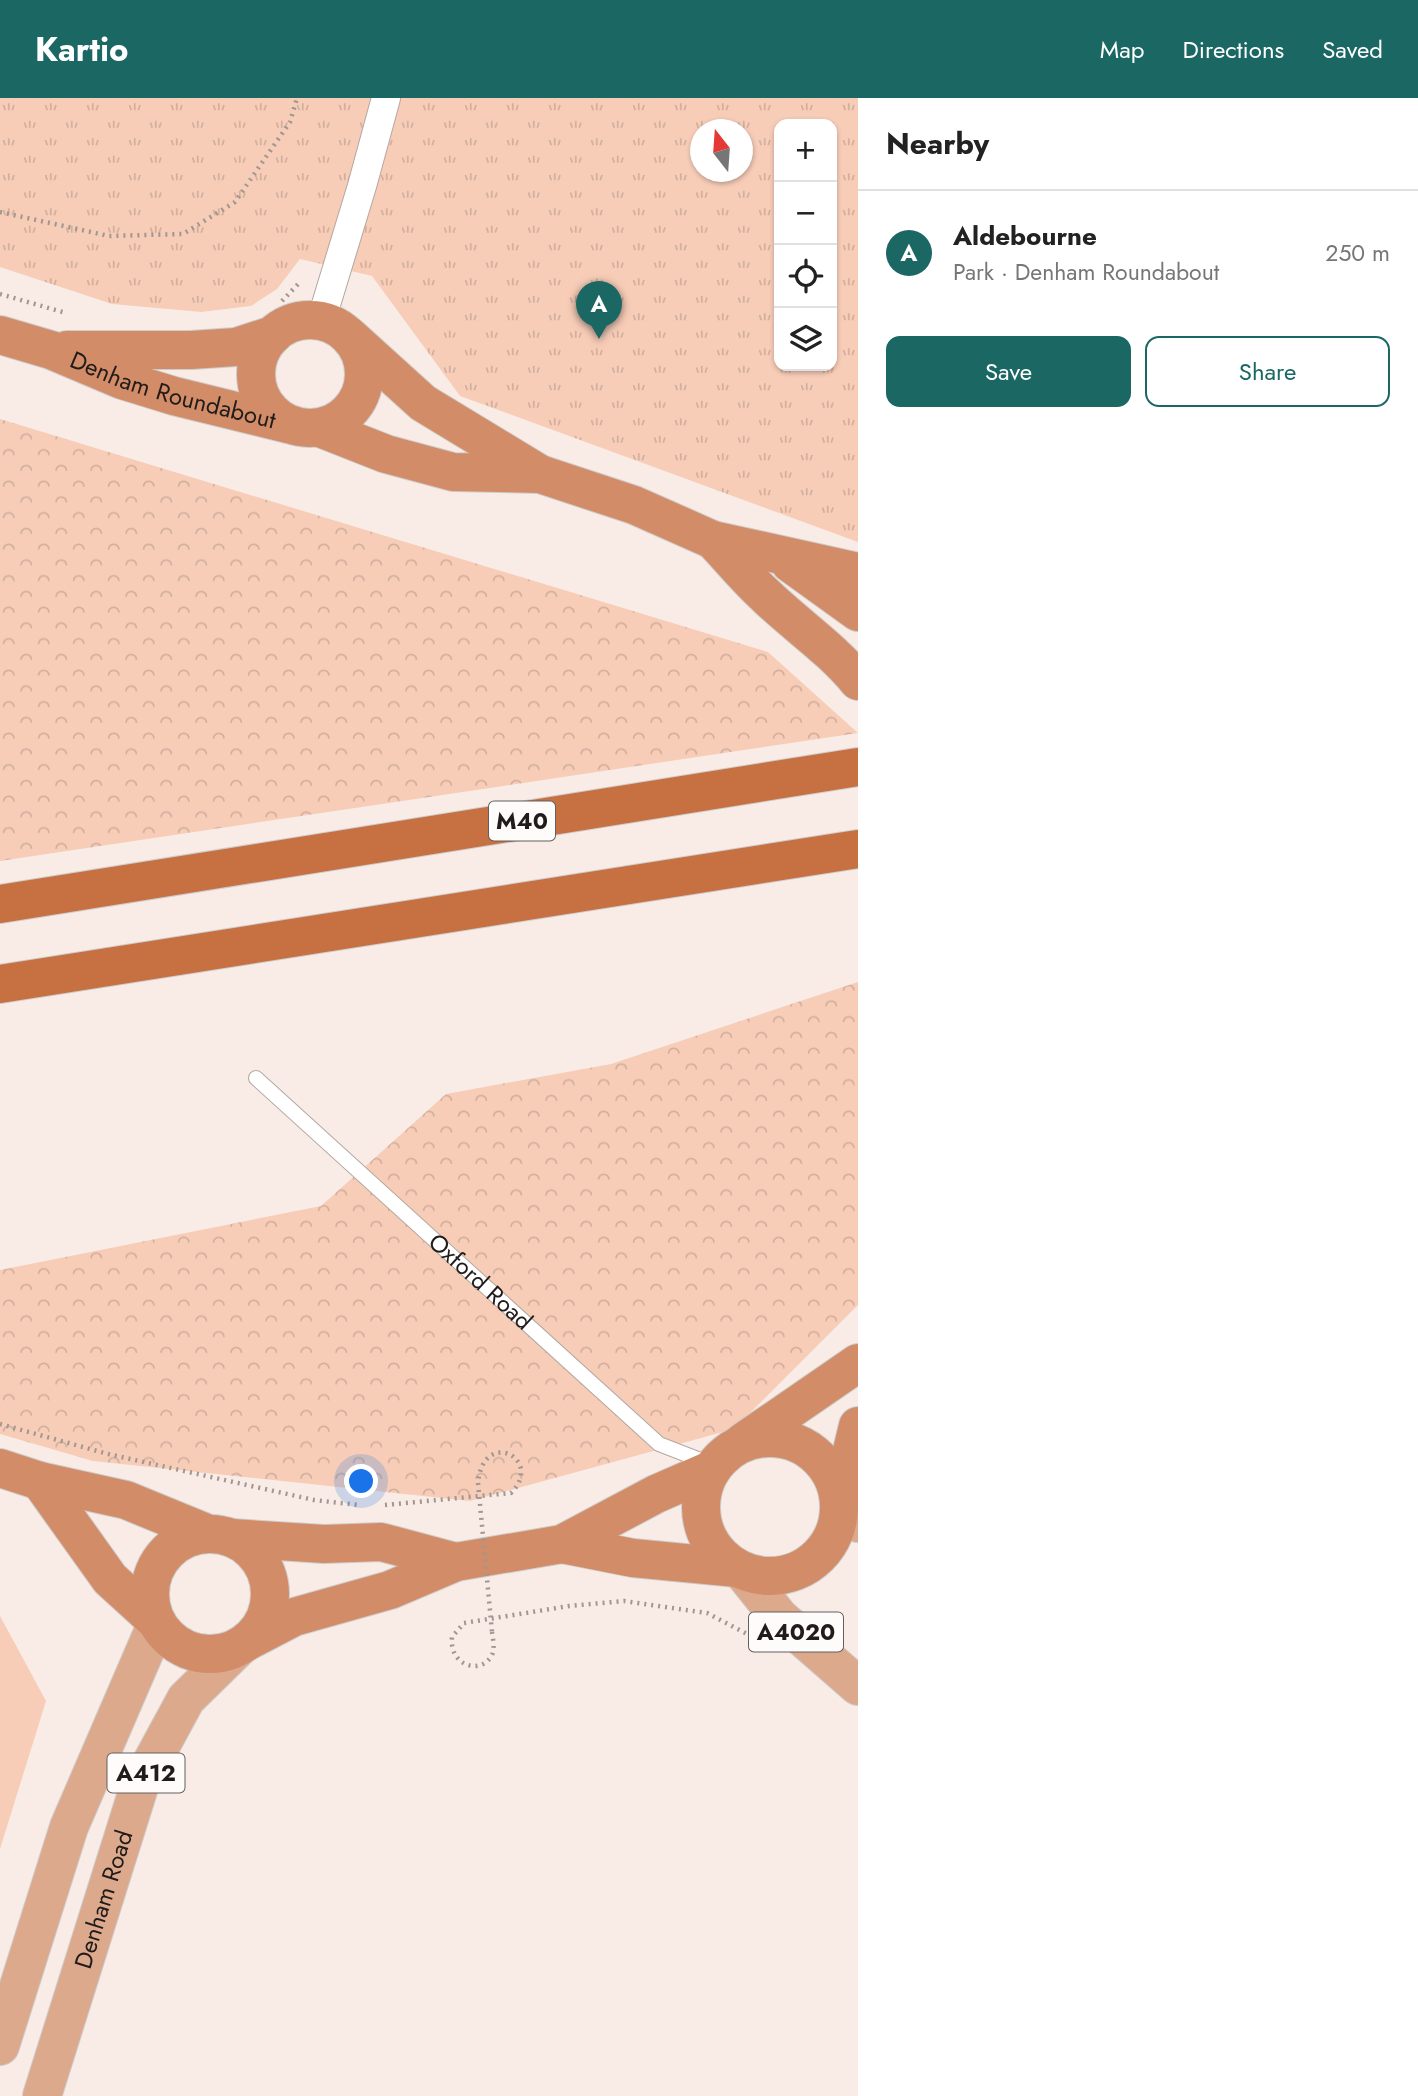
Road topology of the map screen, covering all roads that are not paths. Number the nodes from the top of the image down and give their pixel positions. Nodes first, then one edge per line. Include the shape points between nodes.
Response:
1 (386, 98) edge
2 (335, 329) junction
3 (0, 335) edge
4 (273, 335) junction
5 (51, 350) junction
6 (309, 427) junction
7 (540, 474) junction
8 (713, 540) junction
9 (774, 552) junction
10 (858, 572) edge
11 (858, 612) edge
12 (858, 681) edge
13 (858, 767) edge
14 (846, 851) edge
15 (0, 904) edge
16 (0, 984) edge
17 (256, 1078) dead end
18 (858, 1363) edge
19 (858, 1426) edge
20 (720, 1462) junction
21 (0, 1468) edge
22 (40, 1481) junction
23 (849, 1514) edge
24 (221, 1536) junction
25 (562, 1544) junction
26 (456, 1562) junction
27 (740, 1569) junction
28 (156, 1622) junction
29 (243, 1644) junction
30 (858, 1686) edge
31 (0, 2046) edge
32 (42, 2096) edge

1 - 2 street via 362,186
2 - 4 highway via 307,320 289,324
2 - 6 highway via 359,351 364,369 360,396 344,416
2 - 7 highway, Denham Roundabout via 423,403
3 - 5 highway, Denham Roundabout
4 - 5 highway, Denham Roundabout via 236,347
4 - 6 highway via 257,363 260,395 279,419
5 - 6 highway, Denham Roundabout via 174,396
6 - 7 highway, Denham Roundabout via 453,472
7 - 8 highway, Denham Roundabout via 634,505
8 - 9 highway, Denham Roundabout
8 - 12 highway, Denham Roundabout via 764,595 841,660
9 - 10 highway
9 - 11 highway, Denham Roundabout
13 - 15 highway, M40
14 - 16 highway
17 - 20 lane, Oxford Road via 659,1444
18 - 20 highway
19 - 23 highway
20 - 23 highway via 755,1439 779,1438 802,1446 821,1460
20 - 25 highway
20 - 27 highway via 702,1491 701,1514 706,1535 719,1554
21 - 22 highway
22 - 24 highway via 125,1500
22 - 28 highway via 110,1579
23 - 27 highway via 827,1546 796,1571 777,1576
24 - 26 highway via 324,1544 381,1542
24 - 28 highway via 190,1538 172,1547 159,1562 151,1581 150,1601
24 - 29 highway via 254,1553 268,1576 270,1603 260,1628
25 - 26 highway
25 - 27 highway via 633,1558
26 - 29 highway via 390,1590 294,1617
27 - 30 main road, A4020 via 779,1617
28 - 29 highway via 168,1638 202,1654 221,1654
28 - 31 main road, A412 via 69,1827
29 - 32 main road, Denham Road / A412 via 186,1699 139,1784

